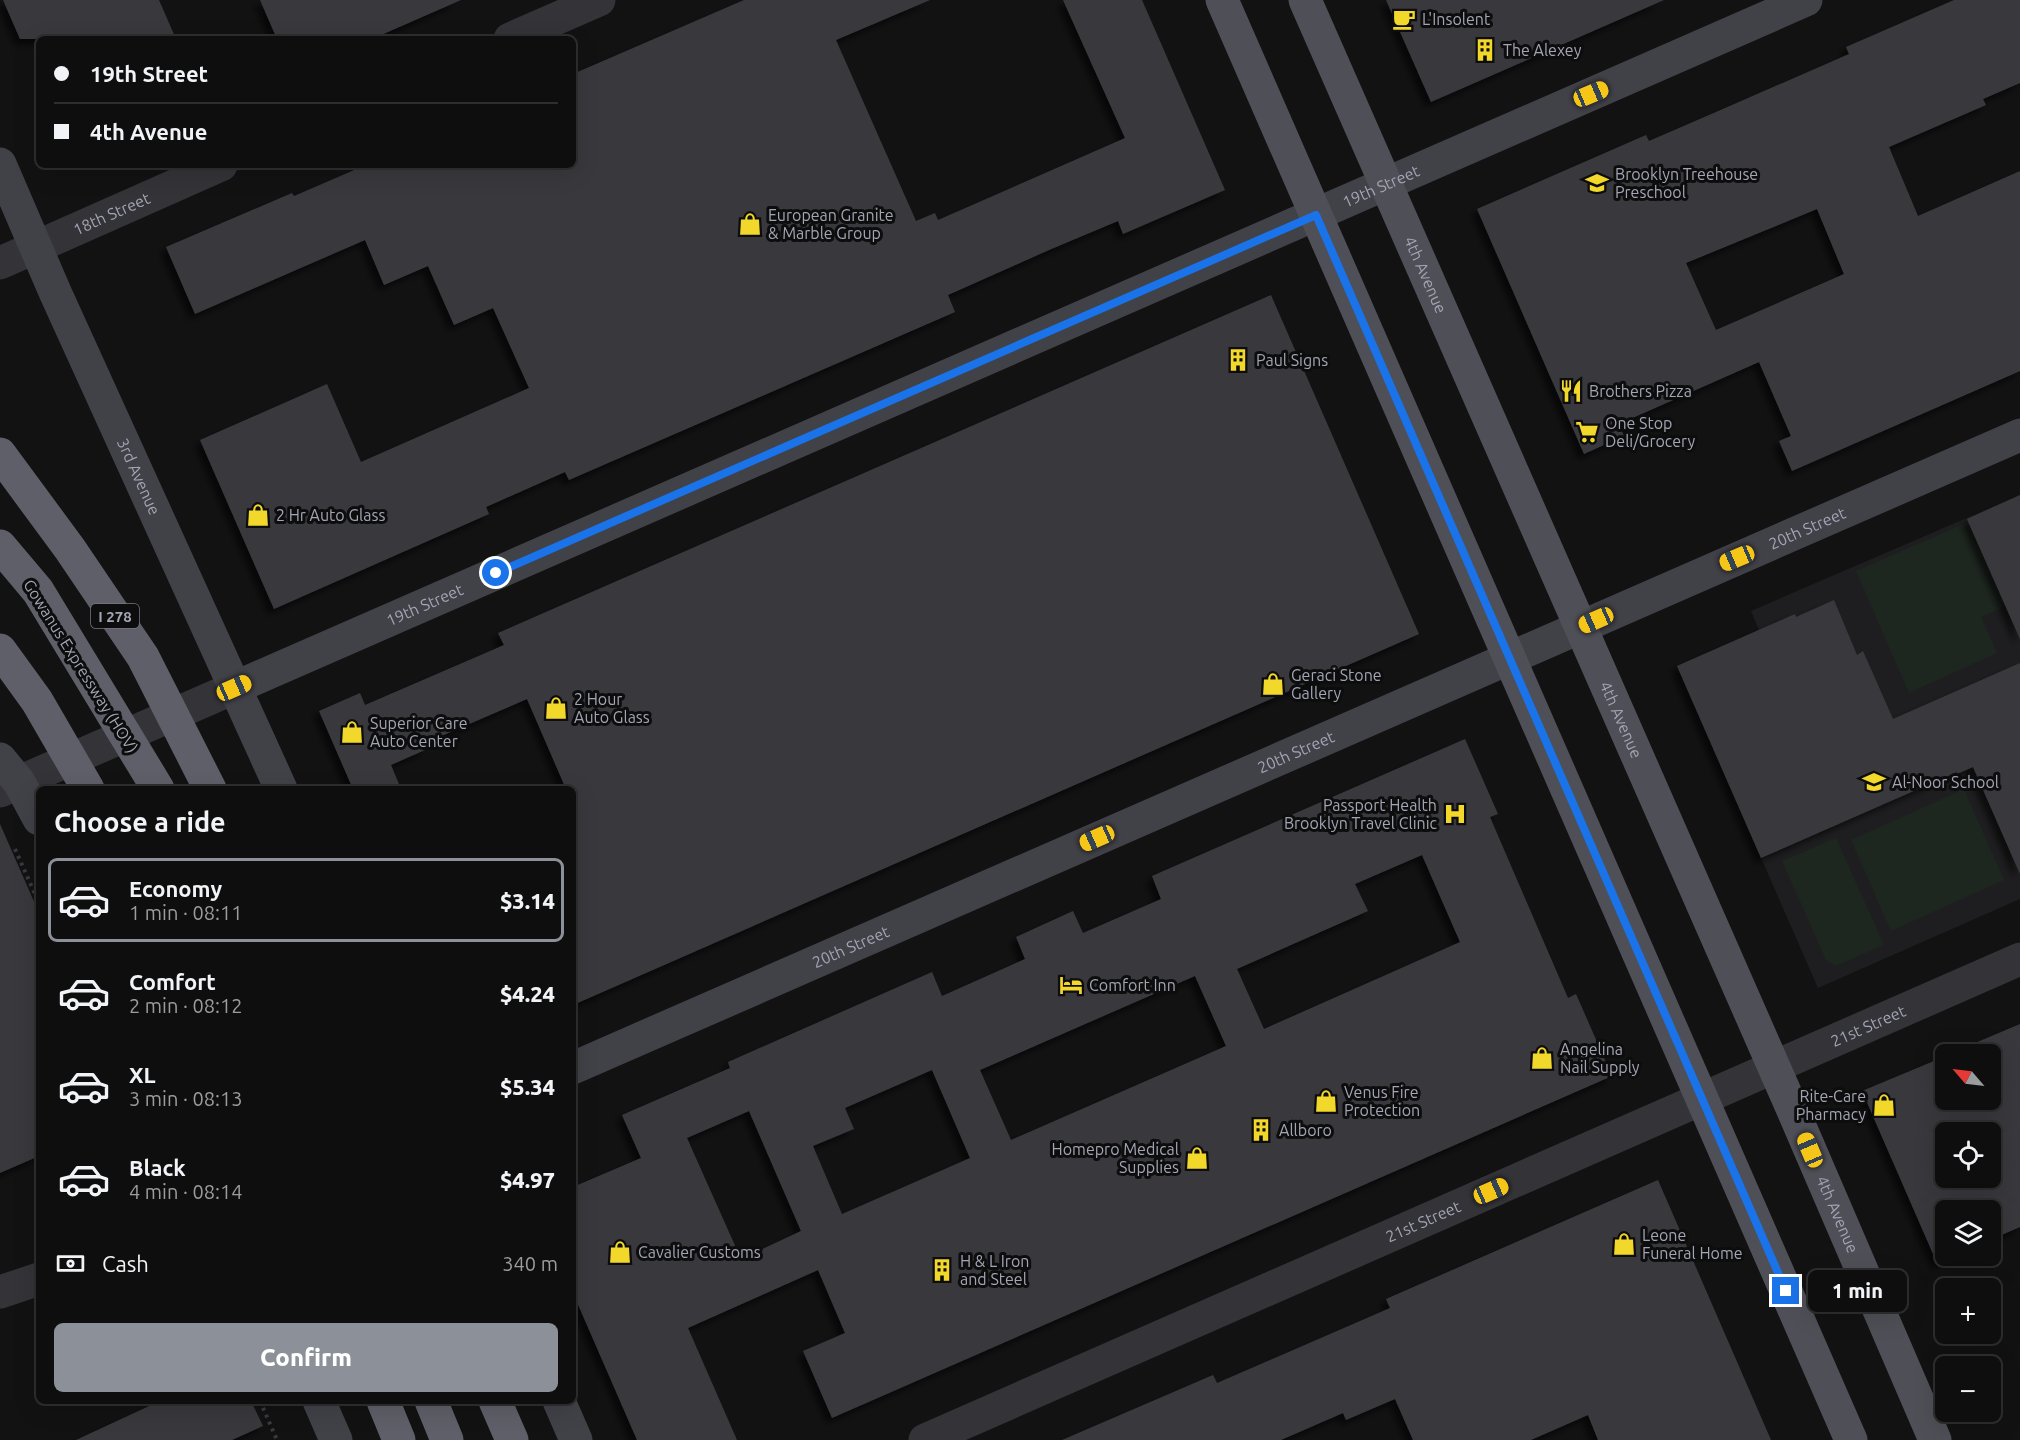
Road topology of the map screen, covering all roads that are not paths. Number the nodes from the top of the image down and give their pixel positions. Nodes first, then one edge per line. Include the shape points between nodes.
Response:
1 (599, 0) edge
2 (1222, 0) edge
3 (1305, 0) edge
4 (1806, 0) edge
5 (517, 36) edge
6 (0, 164) edge
7 (214, 168) edge
8 (1386, 184) junction
9 (1316, 215) junction
10 (35, 247) junction
11 (0, 262) edge
12 (2020, 435) edge
13 (0, 454) edge
14 (0, 546) edge
15 (1580, 627) junction
16 (0, 650) edge
17 (1510, 658) junction
18 (234, 688) junction
19 (6, 777) edge
20 (86, 786) edge
21 (156, 786) edge
22 (208, 786) edge
23 (280, 786) edge
24 (36, 815) edge
25 (2020, 959) edge
26 (576, 1067) edge
27 (1774, 1067) junction
28 (1702, 1098) junction
29 (36, 1280) edge
30 (0, 1292) edge
31 (320, 1404) edge
32 (384, 1404) edge
33 (432, 1404) edge
34 (496, 1404) edge
35 (560, 1404) edge
36 (336, 1440) edge
37 (399, 1440) edge
38 (447, 1440) edge
39 (512, 1440) edge
40 (576, 1440) edge
41 (925, 1440) edge
42 (1851, 1440) edge
43 (1935, 1440) edge

1 - 5 street
2 - 9 main road
3 - 8 main road, 4th Avenue
4 - 8 main road, 19th Street
6 - 10 main road, 3rd Avenue
7 - 10 street, 18th Street
8 - 9 main road, 19th Street
8 - 15 main road, 4th Avenue
9 - 17 main road
9 - 18 main road, 19th Street
10 - 11 street, 18th Street
10 - 18 main road, 3rd Avenue
12 - 15 main road, 20th Street
13 - 22 highway, I 278, bridge via 142,657
14 - 21 highway, Gowanus Expressway (HOV), bridge via 38,591
15 - 17 main road, 20th Street
15 - 27 main road, 4th Avenue
16 - 20 highway, bridge via 37,701
17 - 26 main road, 20th Street
17 - 28 main road
18 - 19 street, 19th Street
18 - 23 main road, 3rd Avenue
19 - 24 main road
25 - 27 street, 21st Street
27 - 28 street, 21st Street
27 - 43 main road, 4th Avenue
28 - 41 street, 21st Street
28 - 42 main road
29 - 30 street
31 - 36 main road
32 - 37 highway
33 - 38 highway
34 - 39 highway
35 - 40 main road

